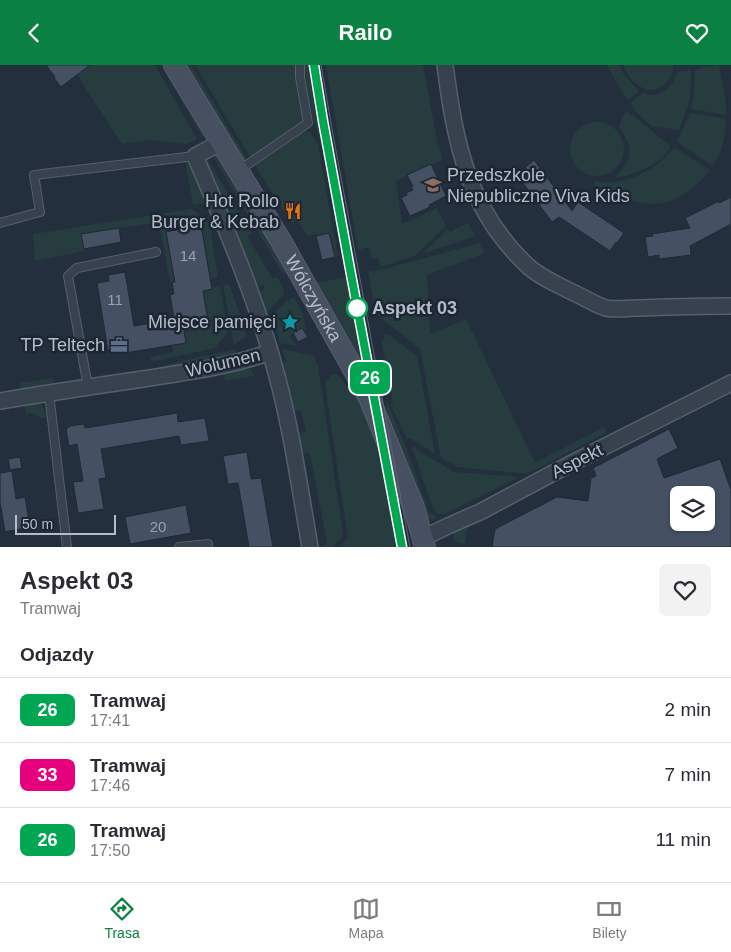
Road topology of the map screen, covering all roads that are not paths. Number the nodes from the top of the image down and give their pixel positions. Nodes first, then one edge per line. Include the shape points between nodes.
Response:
1 (174, 65) edge
2 (300, 65) edge
3 (445, 65) edge
4 (220, 143) junction
5 (195, 156) junction
6 (238, 171) junction
7 (0, 223) edge
8 (156, 252) dead end
9 (731, 306) edge
10 (270, 352) junction
11 (731, 383) edge
12 (88, 387) junction
13 (48, 393) junction
14 (0, 401) edge
15 (424, 543) edge
16 (67, 547) edge
17 (179, 547) edge
18 (208, 547) edge
19 (310, 547) edge

1 - 4 main road, Wólczyńska
2 - 6 lane via 308,123
3 - 9 street via 450,107 468,178 499,235 530,268 549,281 607,309
4 - 5 street
4 - 6 main road, Wólczyńska
5 - 7 lane via 34,175 40,212
5 - 10 street, Wolumen via 236,254
6 - 15 main road, Wólczyńska via 370,400 414,508
8 - 12 lane via 76,268 68,277
10 - 12 street, Wolumen via 198,370
10 - 19 street via 291,433
11 - 15 street, Aspekt via 572,463
12 - 13 street, Wolumen
13 - 14 street, Wolumen
13 - 16 lane
17 - 18 lane via 208,544

